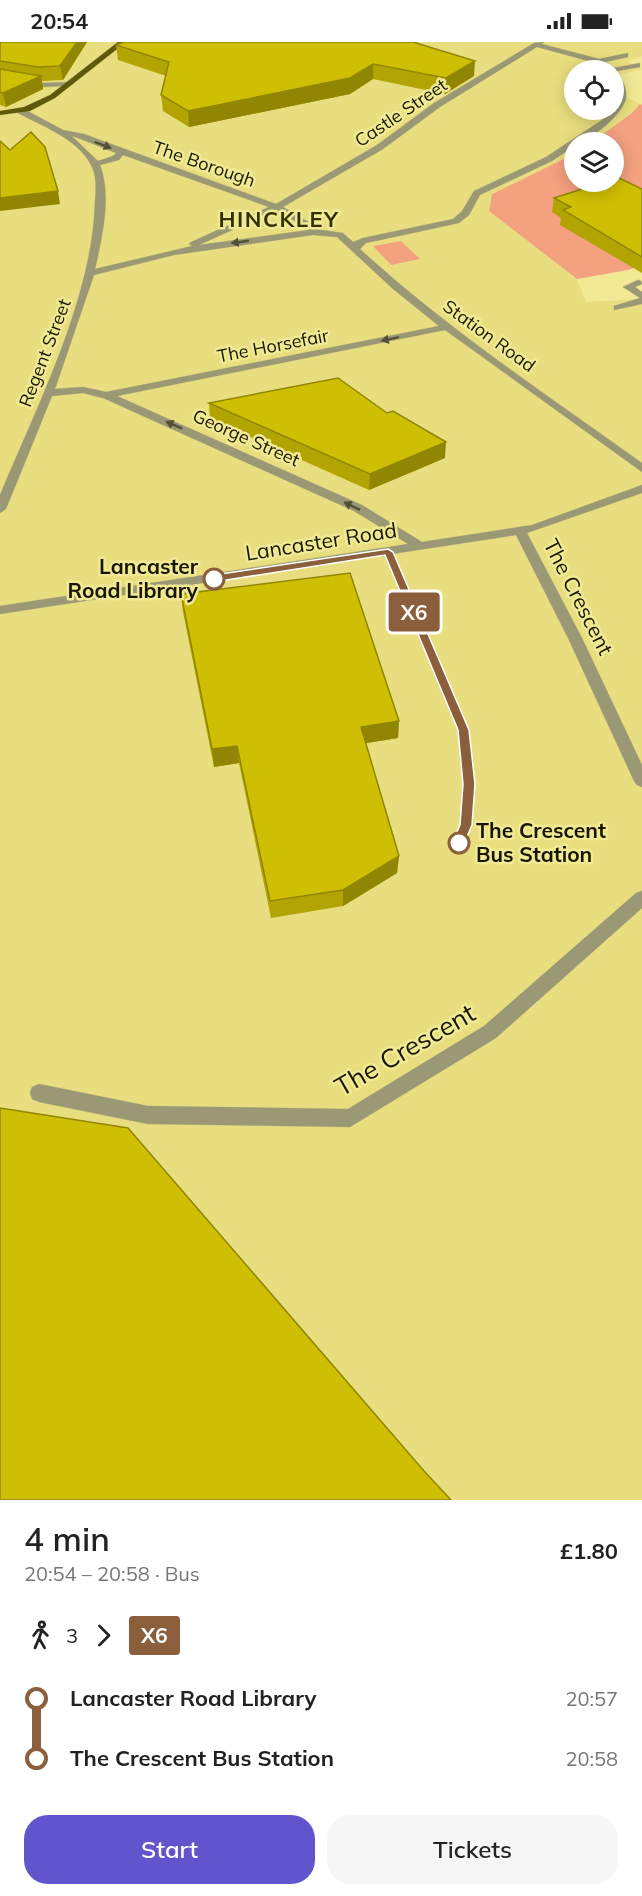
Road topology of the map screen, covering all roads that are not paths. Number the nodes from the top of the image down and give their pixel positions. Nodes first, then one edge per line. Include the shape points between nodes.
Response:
1 (122, 42) edge
2 (538, 43) edge
3 (625, 55) dead end
4 (595, 60) edge
5 (603, 60) edge
6 (637, 65) dead end
7 (624, 68) edge
8 (0, 78) edge
9 (69, 84) junction
10 (21, 111) junction
11 (0, 113) edge
12 (608, 120) edge
13 (57, 130) junction
14 (591, 132) edge
15 (564, 150) edge
16 (121, 152) junction
17 (95, 164) junction
18 (277, 207) junction
19 (319, 232) junction
20 (356, 248) junction
21 (174, 252) junction
22 (90, 273) junction
23 (638, 283) dead end
24 (642, 296) edge
25 (642, 301) edge
26 (618, 308) dead end
27 (447, 327) junction
28 (48, 393) junction
29 (106, 394) junction
30 (642, 468) edge
31 (642, 489) edge
32 (0, 509) edge
33 (520, 531) junction
34 (420, 546) junction
35 (0, 610) edge
36 (642, 781) edge
37 (642, 898) edge
38 (39, 1093) dead end

1 - 9 main road
2 - 4 street
2 - 18 street, Castle Street via 437,105 380,147
3 - 5 street
6 - 7 street
8 - 9 street via 40,85
9 - 10 main road
10 - 11 main road
10 - 13 street, The Borough
12 - 14 street
13 -> 16 street, The Borough
13 - 17 street, The Borough
15 - 20 street via 477,194 456,221 363,242
16 - 17 street, The Borough via 116,158
16 - 18 street, The Borough
17 - 22 street via 100,181 100,220
18 - 19 street, The Borough
18 - 21 street, Castle Street
19 - 20 street, Station Road via 340,235
19 -> 21 street
20 - 27 street, Station Road via 396,287
21 - 22 street
22 - 28 street, Regent Street
23 - 24 street via 628,287
25 - 26 street
27 -> 29 street, The Horsefair
27 - 30 street, Station Road
28 - 29 street, George Street via 83,390
28 - 32 street, Regent Street
34 -> 29 street, George Street via 358,508
31 - 33 street, Lancaster Road
33 - 34 street, Lancaster Road
33 - 36 street, The Crescent
34 - 35 street, Lancaster Road
37 - 38 street, The Crescent via 490,1032 350,1118 148,1115

